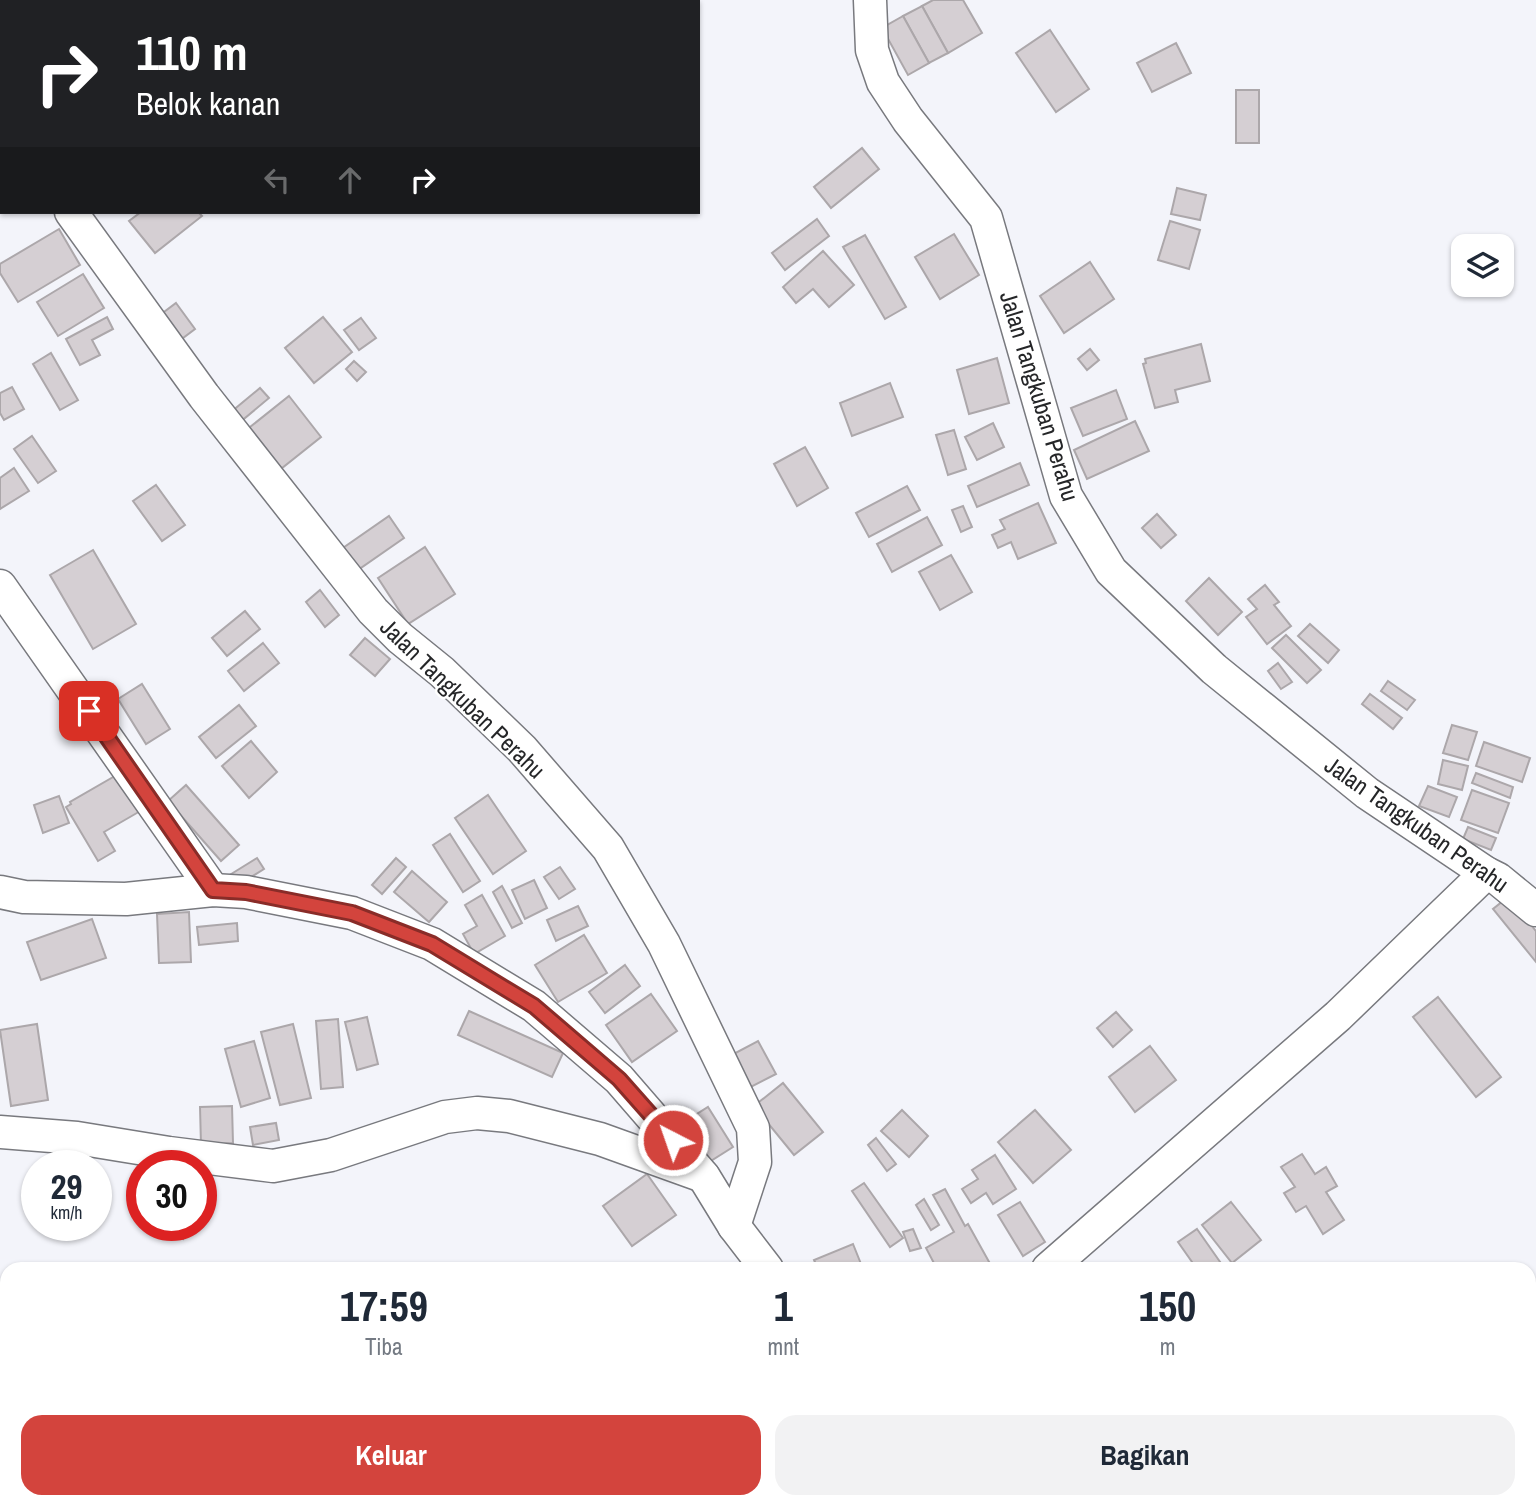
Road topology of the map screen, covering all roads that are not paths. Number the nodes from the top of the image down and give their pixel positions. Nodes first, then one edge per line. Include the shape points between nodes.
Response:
1 (870, 0) edge
2 (72, 214) edge
3 (0, 586) edge
4 (1486, 873) junction
5 (213, 890) junction
6 (0, 892) edge
7 (1536, 910) edge
8 (0, 1132) edge
9 (704, 1177) junction
10 (734, 1226) junction
11 (762, 1262) edge
12 (1056, 1262) edge

1 - 4 street, Jalan Tangkuban Perahu via 872,50 883,82 986,218 1066,496 1111,571 1214,669 1367,793
2 - 10 street, Jalan Tangkuban Perahu via 204,396 373,611 522,749 608,848 664,944 753,1128 755,1161
3 - 5 street
4 - 7 street, Jalan Tangkuban Perahu
4 - 12 street via 1338,1016
5 - 6 street via 126,899 24,897
5 - 9 street via 352,913 432,944 534,1006 585,1048 619,1079
8 - 9 street via 77,1138 274,1166 331,1155 444,1117 477,1113 509,1116 600,1139
9 - 10 street
10 - 11 street

